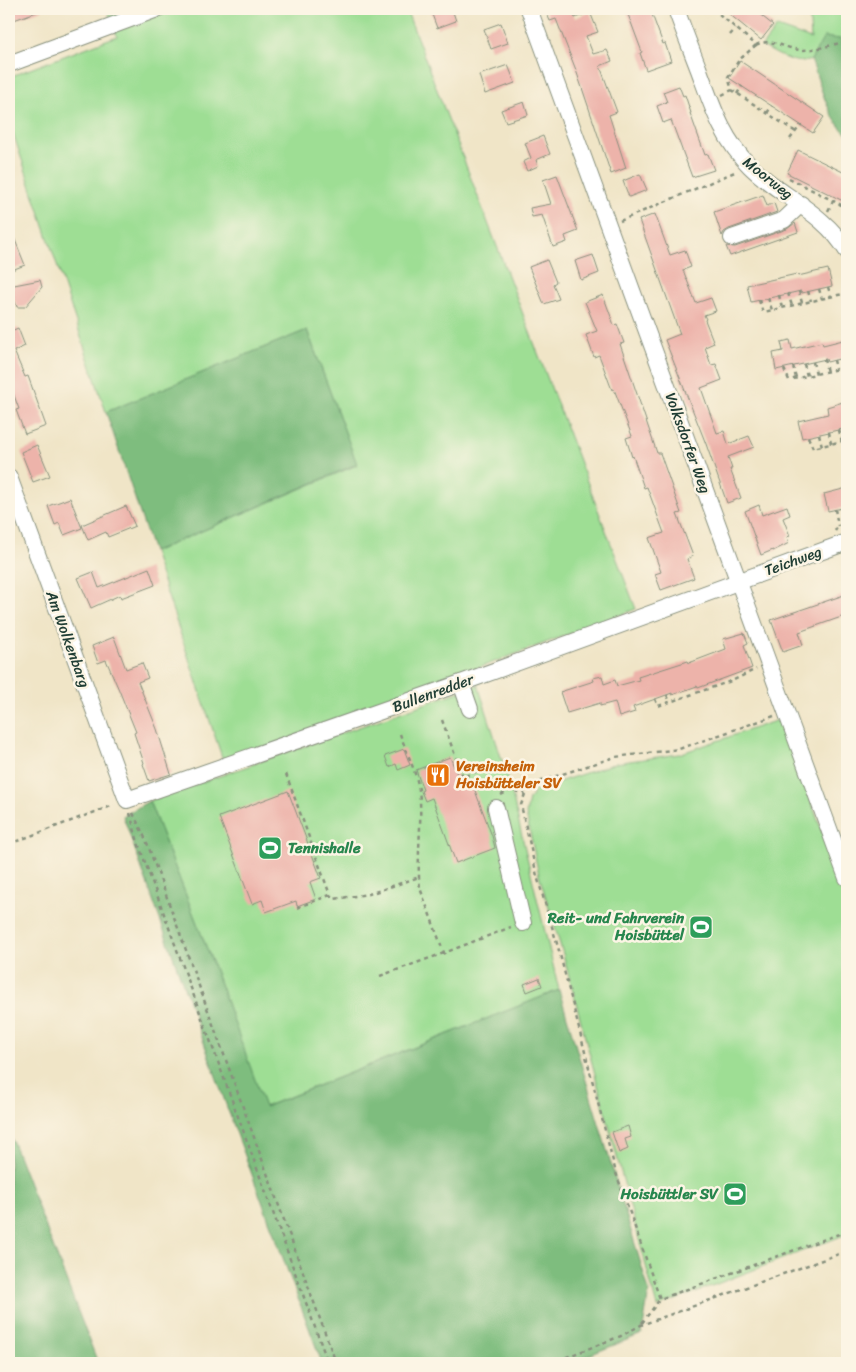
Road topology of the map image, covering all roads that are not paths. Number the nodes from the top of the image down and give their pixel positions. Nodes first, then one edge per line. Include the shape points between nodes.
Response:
1 (157, 9) edge
2 (529, 9) edge
3 (676, 9) edge
4 (9, 64) edge
5 (801, 204) junction
6 (732, 238) dead end
7 (847, 251) edge
8 (9, 477) edge
9 (847, 542) edge
10 (738, 581) junction
11 (461, 683) junction
12 (470, 709) dead end
13 (127, 800) joint
14 (495, 803) road end
15 (847, 878) edge
16 (523, 923) road end

1 - 4 street
2 - 10 street, Volksdorfer Weg
3 - 5 street, Moorweg via 722,132 749,166
5 - 6 street via 784,220
5 - 7 street, Moorweg via 833,231
8 - 13 street, Am Wolkenbarg
9 - 10 street, Teichweg
10 - 11 street, Bullenredder
10 - 15 street, Volksdorfer Weg
11 - 12 street
11 - 13 street, Bullenredder
14 - 16 street

